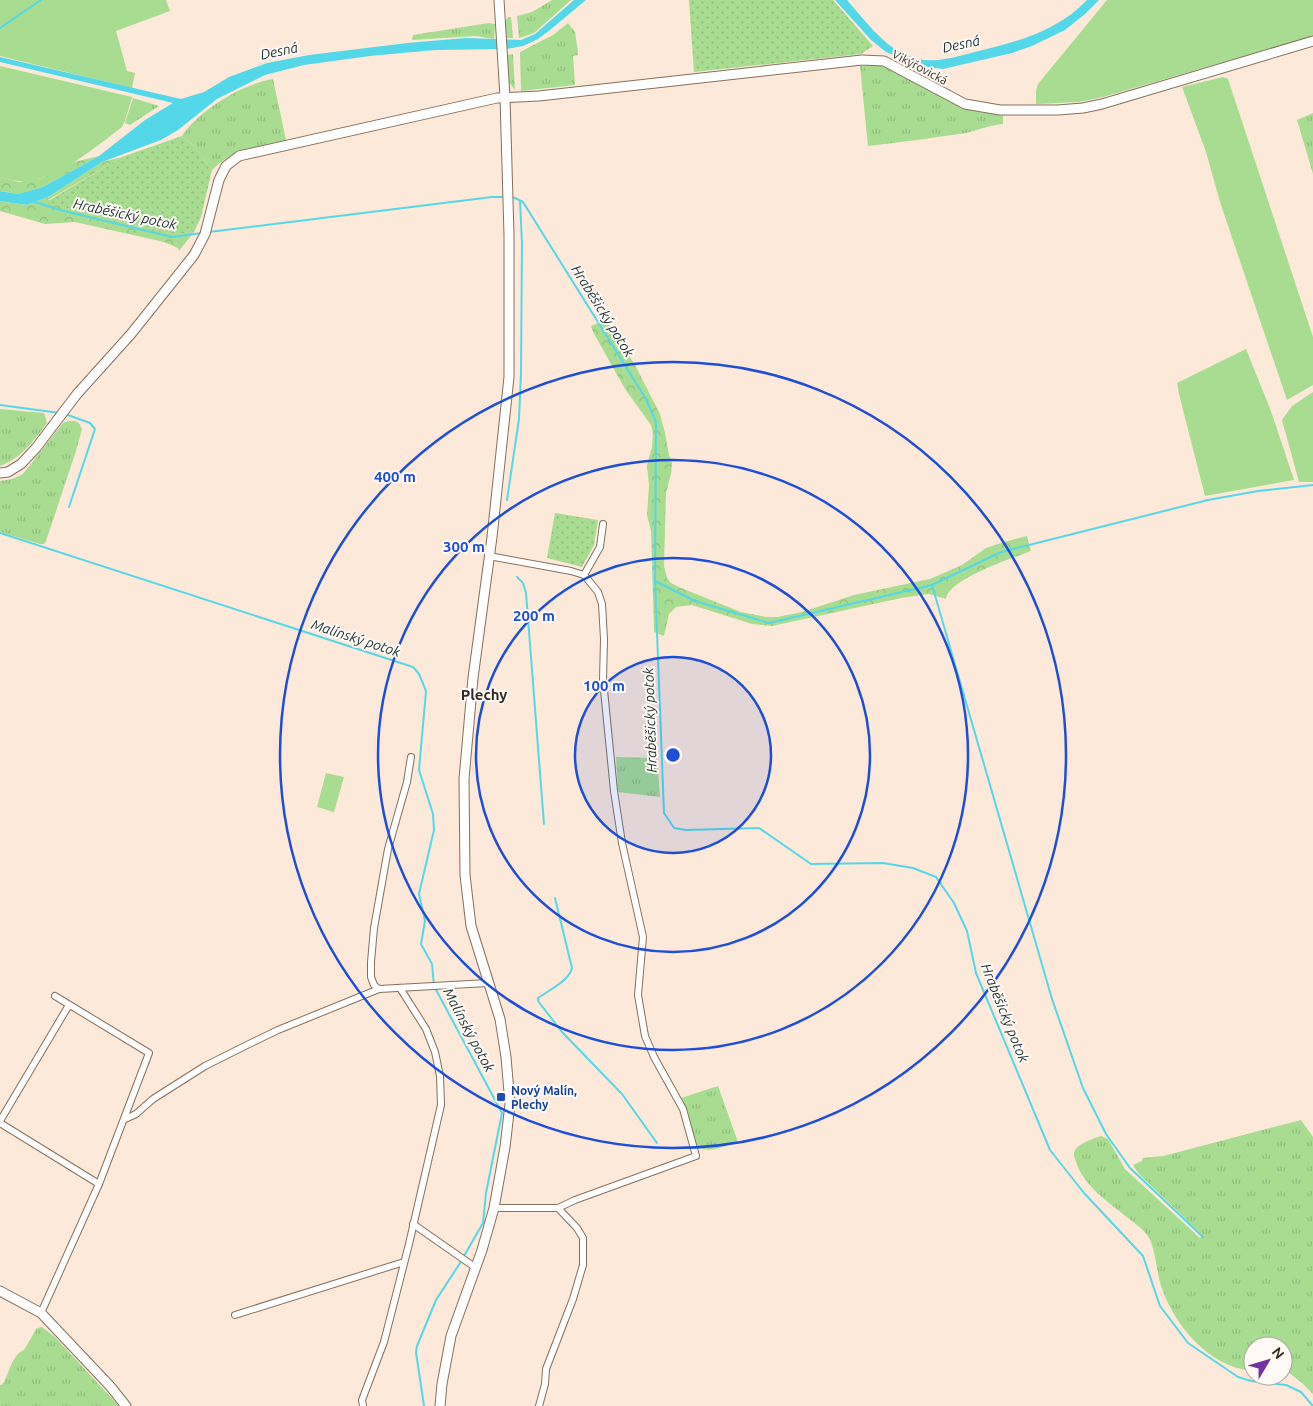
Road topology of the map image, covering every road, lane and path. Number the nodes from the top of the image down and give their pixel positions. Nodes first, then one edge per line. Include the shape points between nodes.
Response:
1 (499, 0) edge
2 (1313, 41) edge
3 (505, 97) junction
4 (0, 473) edge
5 (604, 524) dead end
6 (489, 556) junction
7 (584, 575) junction
8 (411, 757) dead end
9 (488, 983) junction
10 (400, 988) junction
11 (379, 990) junction
12 (55, 996) dead end
13 (69, 1005) junction
14 (125, 1119) junction
15 (0, 1122) edge
16 (99, 1184) junction
17 (494, 1208) junction
18 (558, 1208) junction
19 (414, 1224) junction
20 (404, 1262) junction
21 (476, 1268) junction
22 (0, 1291) edge
23 (41, 1313) junction
24 (235, 1315) dead end
25 (126, 1406) edge
26 (363, 1406) edge
27 (440, 1406) edge
28 (539, 1406) edge

1 - 3 street
2 - 3 street, Vikýřovická via 1120,99 1072,109 1000,110 965,104 884,61 862,60 539,96
3 - 4 street, Vikýřovická via 239,156 226,166 219,180 206,232 194,255 22,464
3 - 6 street via 509,377
5 - 7 street via 600,548
6 - 7 street via 572,570
6 - 9 street via 464,779 465,875 471,926
7 - 18 street via 598,592 602,604 603,680 614,791 643,937 638,995 645,1036 682,1109 696,1156
8 - 11 street via 388,849 374,928 371,977
9 - 10 street
9 - 17 street via 500,1019 510,1104
10 - 11 street
10 - 19 street via 426,1029 440,1076 441,1105
11 - 14 street via 278,1030 205,1066
12 - 13 street
13 - 14 street via 149,1053
13 - 15 street
14 - 16 street
15 - 16 street
16 - 23 street
17 - 18 street
17 - 21 street
18 - 28 street via 583,1238 583,1265 546,1370
19 - 20 street
19 - 21 street
20 - 24 street
20 - 26 street via 384,1342 362,1400
21 - 27 street via 451,1336
22 - 23 street
23 - 25 street

